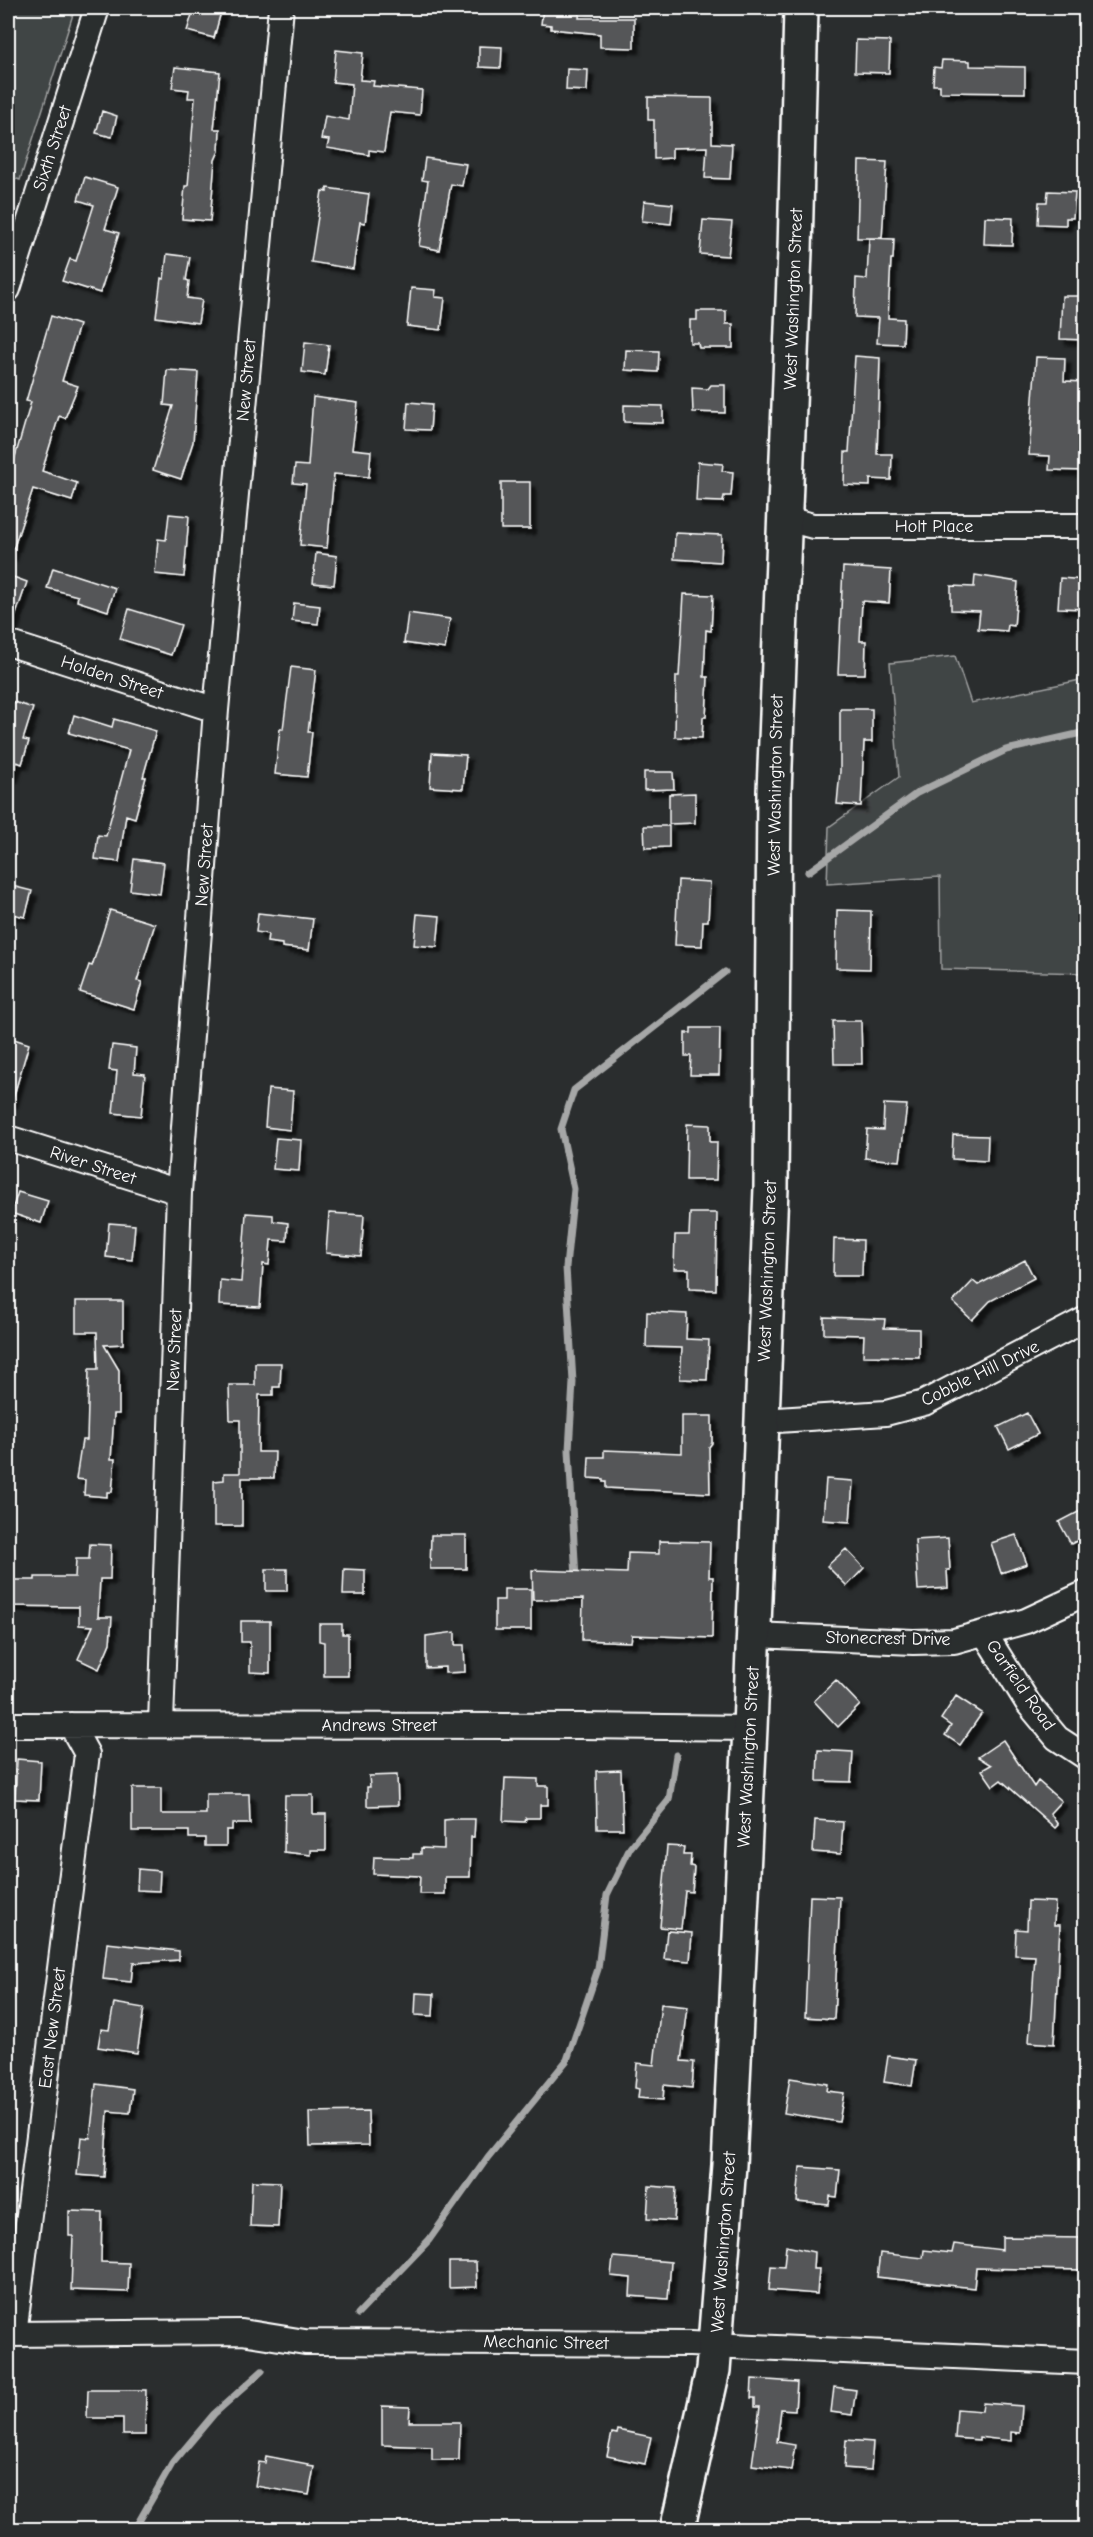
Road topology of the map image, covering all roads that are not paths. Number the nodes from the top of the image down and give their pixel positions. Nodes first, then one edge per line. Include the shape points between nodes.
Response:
1 (97, 8) edge
2 (281, 8) edge
3 (801, 8) edge
4 (8, 289) edge
5 (783, 518) junction
6 (1086, 526) edge
7 (8, 643) edge
8 (216, 710) junction
9 (8, 1138) edge
10 (179, 1192) junction
11 (1086, 1319) edge
12 (762, 1421) junction
13 (1086, 1593) edge
14 (985, 1634) junction
15 (754, 1635) junction
16 (161, 1724) junction
17 (8, 1725) edge
18 (71, 1725) junction
19 (750, 1728) junction
20 (1086, 1756) edge
21 (11, 2334) edge
22 (716, 2345) junction
23 (1086, 2362) edge
24 (677, 2529) edge

1 - 4 street, Sixth Street
2 - 8 street, New Street
3 - 5 main road, West Washington Street
5 - 6 street, Holt Place via 813,526
5 - 12 main road, West Washington Street via 774,792 771,1188
7 - 8 street, Holden Street
8 - 10 street, New Street
9 - 10 street, River Street
10 - 16 street, New Street
11 - 12 street, Cobble Hill Drive via 924,1403 886,1413
12 - 15 main road, West Washington Street
13 - 14 street, Stonecrest Drive via 1026,1621
14 - 15 street, Stonecrest Drive via 954,1641 913,1642
14 - 20 street, Garfield Road via 1028,1703 1057,1738
15 - 19 main road, West Washington Street
16 - 18 street, Andrews Street
16 - 19 street, Andrews Street
17 - 18 street, Andrews Street
18 - 21 street, East New Street via 87,1754
19 - 22 main road, West Washington Street via 729,2164
21 - 22 street, Mechanic Street via 242,2332 305,2342
22 - 23 street, Mechanic Street
22 - 24 main road, West Washington Street

